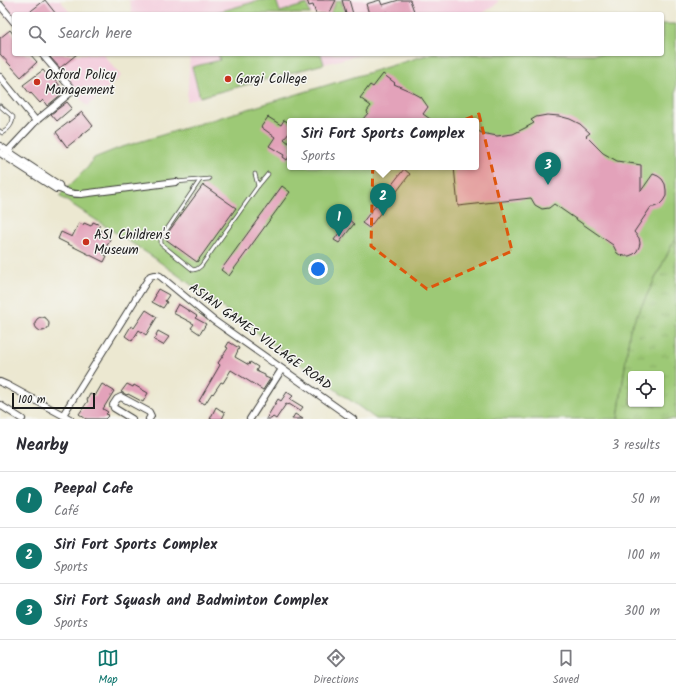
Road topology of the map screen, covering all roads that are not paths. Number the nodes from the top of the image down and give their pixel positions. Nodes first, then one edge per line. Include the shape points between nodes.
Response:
1 (0, 5) edge
2 (12, 20) edge
3 (44, 56) edge
4 (0, 77) edge
5 (1, 108) edge
6 (0, 112) edge
7 (36, 121) junction
8 (0, 132) edge
9 (0, 146) edge
10 (4, 153) edge
11 (255, 174) dead end
12 (268, 174) dead end
13 (209, 179) dead end
14 (200, 180) junction
15 (176, 182) joint
16 (258, 186) junction
17 (282, 369) junction
18 (0, 382) edge
19 (0, 405) edge
20 (63, 415) junction
21 (12, 416) edge
22 (22, 419) edge
23 (70, 419) edge
24 (132, 419) edge
25 (149, 419) edge
26 (250, 419) edge
27 (353, 419) edge

1 - 2 street
3 - 7 street via 71,90
4 - 7 street
5 - 6 lane
5 - 8 lane via 13,117 13,121 7,130
7 - 10 street
9 - 10 street
10 - 15 street via 56,189 69,193 80,194
11 - 16 lane
12 - 16 lane
13 - 14 lane
14 - 15 lane
14 - 16 lane via 161,238 161,244 193,270 201,266
17 - 20 street, ASIAN GAMES VILLAGE ROAD via 213,320 160,276 153,275
17 - 26 street
17 - 27 street, ASIAN GAMES VILLAGE ROAD
18 - 20 street
19 - 21 street
20 - 23 street
21 - 22 street
24 - 25 street via 114,408 117,399 121,398 149,412

